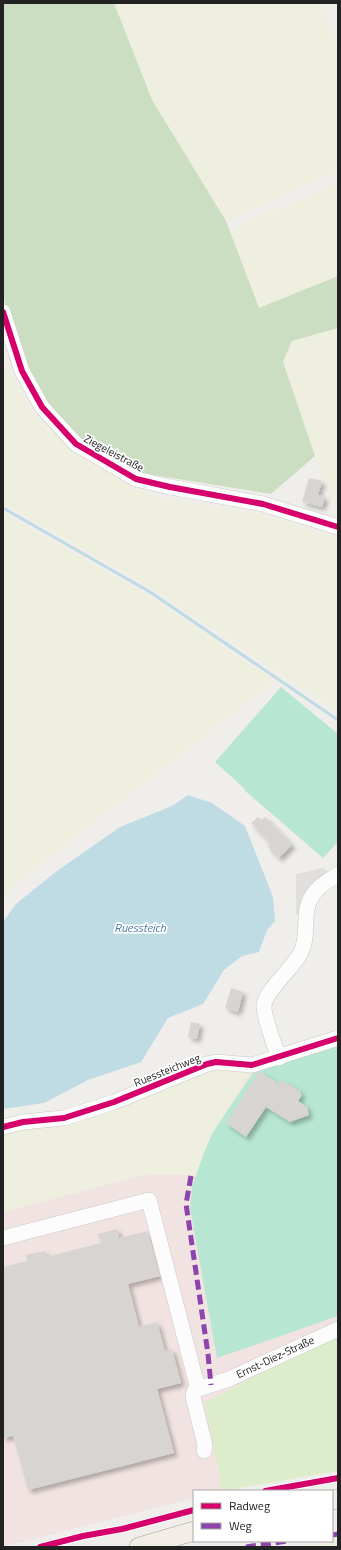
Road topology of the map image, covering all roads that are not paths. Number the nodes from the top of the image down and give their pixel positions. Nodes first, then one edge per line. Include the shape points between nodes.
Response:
1 (3, 312) edge
2 (338, 527) edge
3 (338, 874) edge
4 (338, 1038) edge
5 (279, 1058) junction
6 (3, 1128) edge
7 (3, 1238) edge
8 (338, 1329) edge
9 (205, 1387) junction
10 (204, 1451) dead end
11 (193, 1531) edge
12 (139, 1547) edge

1 - 2 street, Ziegeleistraße via 22,371 42,407 76,444 136,478 263,504
3 - 5 street via 320,886 308,903 305,939 301,951 266,999 264,1011
4 - 5 street, Ruessteichweg
5 - 6 street, Ruessteichweg via 252,1065 216,1062 207,1064 114,1102 64,1118 23,1122
7 - 9 street via 148,1200
8 - 9 street, Ernst-Diez-Straße via 229,1379
9 - 10 street via 194,1392 193,1397 205,1445
11 - 12 main road

